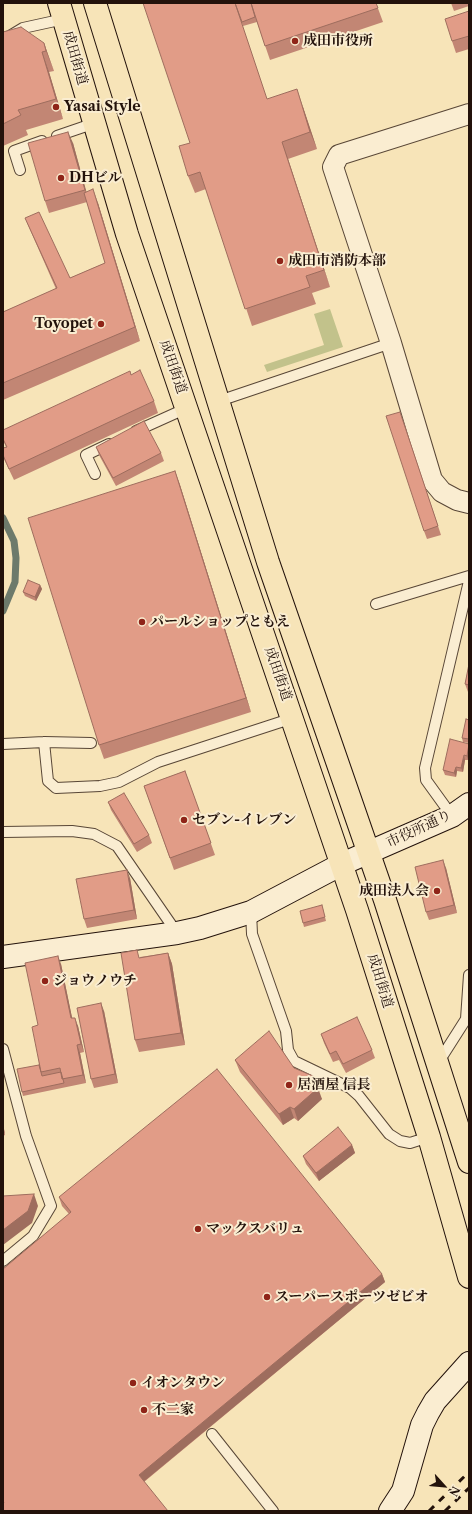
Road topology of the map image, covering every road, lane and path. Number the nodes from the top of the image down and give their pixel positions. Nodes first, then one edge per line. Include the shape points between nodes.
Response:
1 (95, 3) edge
2 (62, 11) edge
3 (3, 40) edge
4 (469, 114) edge
5 (95, 123) junction
6 (20, 170) dead end
7 (391, 343) junction
8 (219, 401) junction
9 (187, 408) junction
10 (96, 474) dead end
11 (469, 503) edge
12 (469, 576) edge
13 (469, 581) edge
14 (376, 604) dead end
15 (293, 718) junction
16 (44, 742) junction
17 (3, 744) edge
18 (91, 744) dead end
19 (469, 804) edge
20 (452, 816) junction
21 (3, 832) edge
22 (368, 852) junction
23 (342, 864) junction
24 (251, 912) junction
25 (177, 933) junction
26 (3, 957) edge
27 (469, 975) edge
28 (3, 1049) edge
29 (438, 1063) junction
30 (429, 1138) junction
31 (469, 1162) edge
32 (3, 1261) edge
33 (469, 1277) edge
34 (469, 1363) edge
35 (212, 1434) dead end
36 (273, 1511) edge
37 (390, 1511) edge

1 - 8 highway, 成田街道
2 - 3 lane
2 - 5 highway, 成田街道
4 - 7 street via 339,155 333,167
5 - 6 lane via 14,151
5 - 9 highway, 成田街道 via 127,234
7 - 8 lane
7 - 11 street via 432,480 442,492
8 - 22 highway, 成田街道 via 268,562
9 - 10 lane via 86,455
9 - 15 highway, 成田街道
12 - 14 lane
13 - 20 lane via 425,768 426,780
15 - 16 lane via 158,762 119,782 100,786 56,788 48,781
15 - 23 highway, 成田街道
16 - 17 lane
16 - 18 lane
19 - 20 street, 市役所通り
20 - 22 street, 市役所通り
21 - 25 lane via 72,831 94,834 117,846
22 - 23 street, 市役所通り
22 - 29 highway, 成田街道
23 - 24 street, 市役所通り
23 - 30 highway, 成田街道
24 - 25 street, 市役所通り
24 - 30 lane via 252,934 286,1031 288,1050 294,1061 350,1088 389,1134 400,1141 410,1143
25 - 26 street, 市役所通り
27 - 29 lane via 466,1019
28 - 32 lane via 26,1136 51,1206 33,1236
29 - 31 highway, 成田街道 via 460,1119
30 - 33 highway, 成田街道
34 - 37 street via 431,1407 422,1425 402,1491
35 - 36 lane

